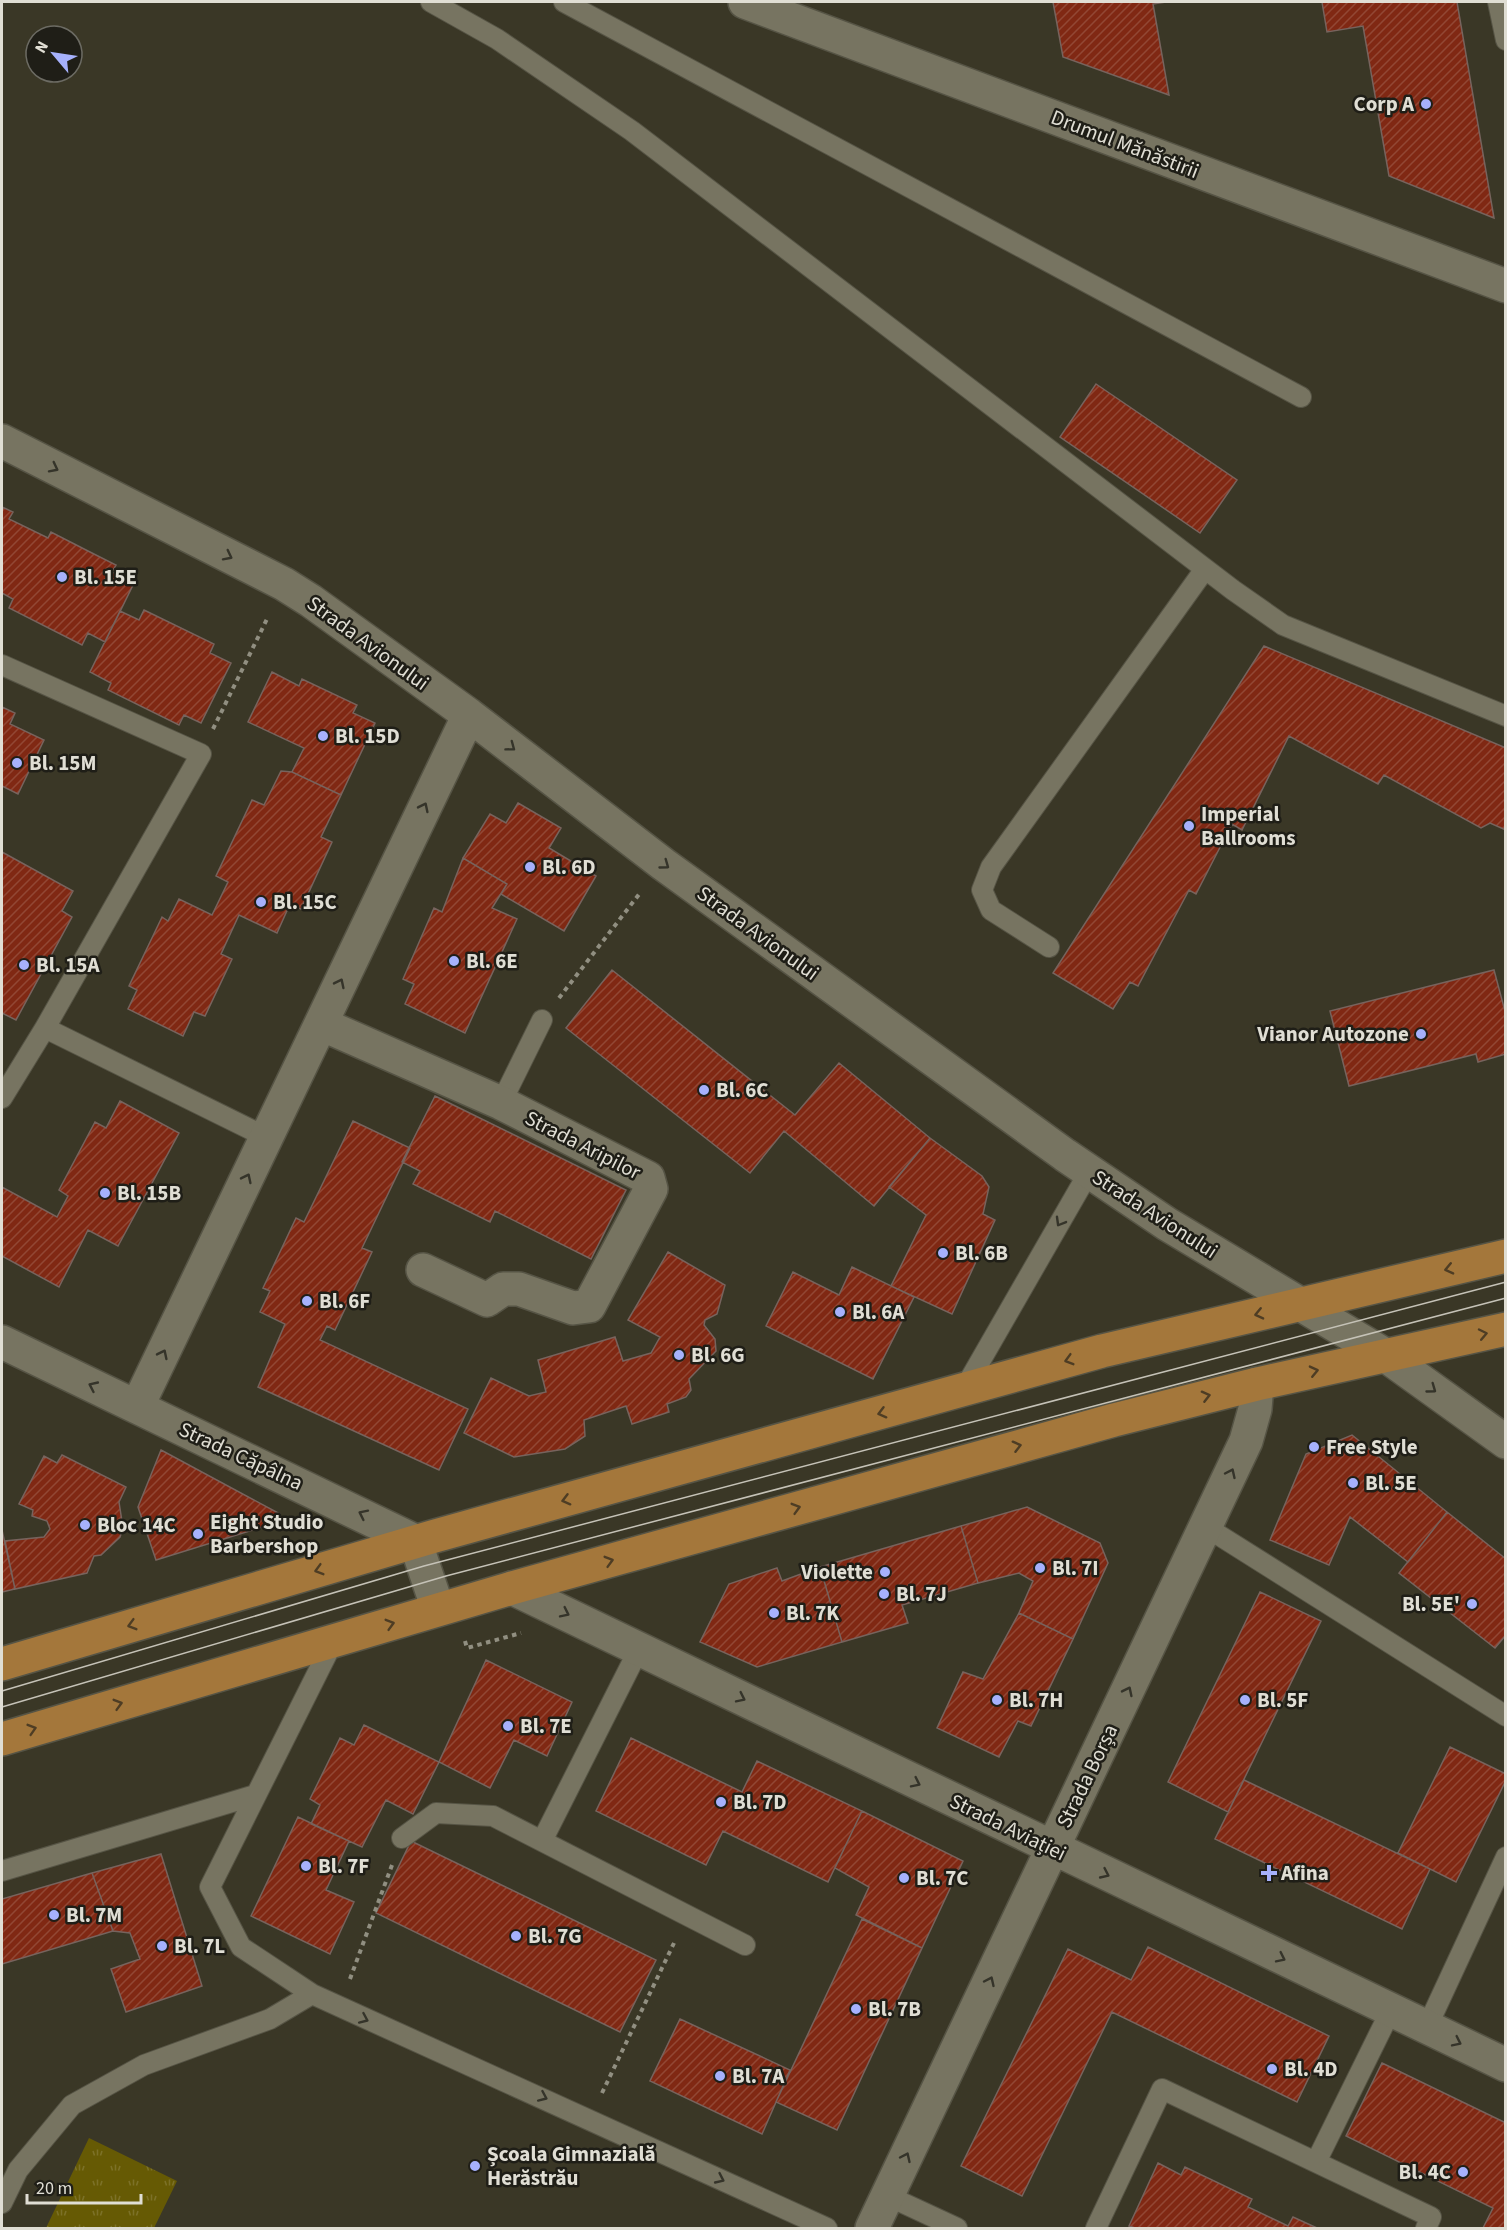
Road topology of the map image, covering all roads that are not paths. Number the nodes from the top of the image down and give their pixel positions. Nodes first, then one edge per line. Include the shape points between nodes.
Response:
1 (431, 2) edge
2 (564, 2) edge
3 (745, 2) edge
4 (1498, 2) edge
5 (1506, 40) edge
6 (1506, 286) edge
7 (1301, 397) dead end
8 (2, 441) edge
9 (1204, 568) junction
10 (2, 665) edge
11 (469, 715) junction
12 (1506, 716) edge
13 (1049, 947) dead end
14 (542, 1020) road end
15 (321, 1024) junction
16 (45, 1028) junction
17 (2, 1098) edge
18 (501, 1103) junction
19 (266, 1137) junction
20 (1089, 1172) junction
21 (1506, 1256) edge
22 (423, 1270) dead end
23 (1300, 1304) junction
24 (1506, 1329) edge
25 (2, 1342) edge
26 (1385, 1355) junction
27 (1257, 1384) junction
28 (963, 1391) junction
29 (137, 1407) junction
30 (1506, 1442) edge
31 (1206, 1527) junction
32 (416, 1541) junction
33 (512, 1588) junction
34 (438, 1610) junction
35 (334, 1640) junction
36 (639, 1648) junction
37 (2, 1664) edge
38 (1506, 1716) edge
39 (2, 1739) edge
40 (255, 1795) junction
41 (402, 1838) road end
42 (542, 1841) junction
43 (1053, 1849) junction
44 (1506, 1857) edge
45 (2, 1871) edge
46 (745, 1944) dead end
47 (312, 1994) junction
48 (1391, 2010) junction
49 (1427, 2027) junction
50 (1506, 2065) edge
51 (1316, 2162) junction
52 (888, 2196) junction
53 (2, 2203) edge
54 (827, 2229) edge
55 (872, 2229) edge
56 (957, 2229) edge
57 (1096, 2229) edge
58 (1426, 2229) edge

1 - 9 lane via 497,39 632,130
2 - 7 lane
3 - 6 street, Drumul Mănăstirii
4 - 5 lane
8 -> 11 street, Strada Avionului via 284,584
9 - 12 lane via 1283,625
9 - 13 lane via 991,867 982,890 991,910
10 - 16 lane via 201,754
15 -> 11 street
11 -> 20 street, Strada Avionului via 663,864
14 - 18 lane
15 - 18 street, Strada Aripilor
15 - 19 street
16 - 17 lane
16 - 19 lane
18 - 22 street, Strada Aripilor via 648,1178 651,1189 589,1306 573,1308 519,1288 503,1288 487,1300
29 -> 19 street
20 - 23 street, Strada Avionului
20 -> 28 lane
21 -> 23 main road
23 - 26 street, Strada Avionului
23 -> 28 main road via 1102,1351
26 -> 24 main road
29 -> 25 street, Strada Căpâlna
27 -> 26 main road
26 -> 30 street, Strada Avionului
31 -> 27 street, Strada Borșa via 1246,1441
33 -> 27 main road via 1070,1432
28 -> 32 main road
32 -> 29 street, Strada Căpâlna
31 - 38 lane
43 -> 31 street, Strada Borșa
32 - 34 street
32 -> 37 main road
33 - 34 main road
33 -> 36 street, Strada Aviației
35 -> 34 main road
39 -> 35 main road
35 - 40 lane
36 - 42 lane
36 -> 43 street, Strada Aviației
40 - 45 lane
40 - 47 lane via 210,1887 241,1947
41 - 42 lane via 436,1812 493,1816
42 - 46 lane
43 -> 48 street, Strada Aviației
52 -> 43 street, Strada Borșa
44 - 49 lane
47 - 53 lane via 270,2019 144,2065 72,2105 18,2170
47 -> 54 lane via 591,2118
48 - 49 street, Strada Aviației
48 - 51 lane
49 -> 50 street, Strada Aviației
51 - 57 lane via 1162,2089
51 - 58 lane via 1431,2217
52 - 55 street, Strada Borșa
52 - 56 lane

